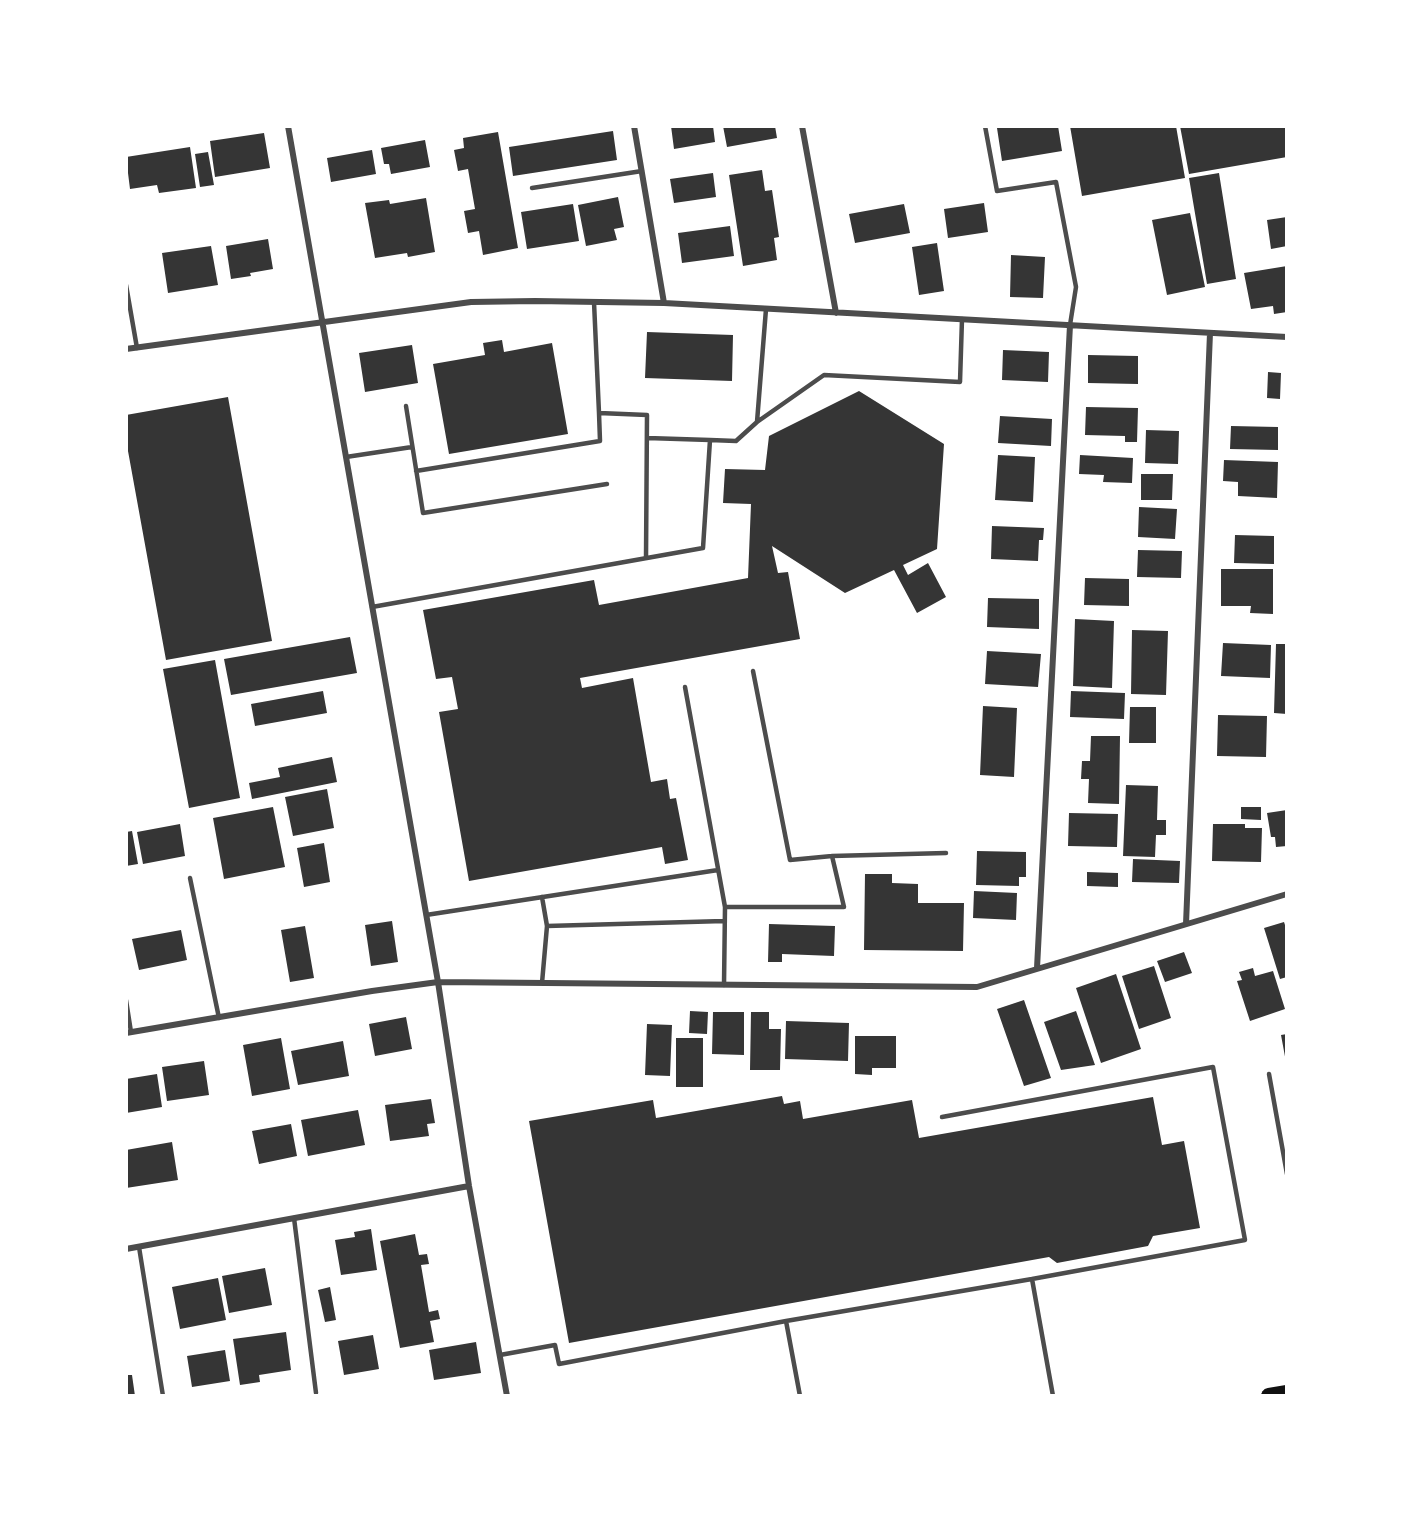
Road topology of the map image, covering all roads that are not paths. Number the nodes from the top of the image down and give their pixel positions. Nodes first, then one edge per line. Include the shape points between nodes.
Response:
1 (288, 126) edge
2 (634, 126) edge
3 (802, 126) edge
4 (985, 126) edge
5 (642, 171) junction
6 (531, 188) dead end
7 (126, 285) edge
8 (594, 302) junction
9 (664, 303) junction
10 (766, 309) junction
11 (836, 313) junction
12 (962, 319) junction
13 (323, 323) junction
14 (1070, 325) junction
15 (1210, 333) junction
16 (1287, 337) edge
17 (137, 348) junction
18 (126, 349) edge
19 (406, 406) dead end
20 (599, 413) junction
21 (757, 422) junction
22 (647, 438) junction
23 (710, 440) junction
24 (412, 447) junction
25 (346, 457) junction
26 (416, 471) junction
27 (607, 484) dead end
28 (646, 558) junction
29 (372, 607) junction
30 (753, 671) dead end
31 (685, 687) dead end
32 (946, 853) dead end
33 (832, 856) junction
34 (718, 870) junction
35 (190, 878) dead end
36 (1287, 894) edge
37 (542, 897) junction
38 (725, 907) junction
39 (426, 915) junction
40 (724, 921) junction
41 (1186, 924) junction
42 (547, 926) junction
43 (1037, 969) junction
44 (438, 982) junction
45 (542, 983) junction
46 (724, 985) junction
47 (126, 1000) edge
48 (219, 1018) junction
49 (129, 1033) edge
50 (1269, 1074) dead end
51 (942, 1117) dead end
52 (1287, 1174) edge
53 (469, 1186) junction
54 (294, 1218) junction
55 (138, 1246) junction
56 (126, 1249) edge
57 (1032, 1279) junction
58 (786, 1321) junction
59 (500, 1355) junction
60 (316, 1393) dead end
61 (1287, 1393) edge
62 (163, 1396) edge
63 (507, 1396) edge
64 (800, 1396) edge
65 (1053, 1396) edge
66 (1269, 1396) edge

1 - 13 street
2 - 5 street
3 - 11 street
4 - 14 lane via 997,192 1056,182 1076,286
5 - 6 lane
5 - 9 street
7 - 17 lane
8 - 9 street
8 - 13 street via 471,302
8 - 20 lane
9 - 10 street
10 - 11 street
10 - 21 lane
11 - 12 street
12 - 14 street
12 - 21 lane via 960,382 824,375
13 - 17 street
13 - 25 street
14 - 15 street
14 - 43 street
15 - 16 street
15 - 41 street
17 - 18 street
19 - 24 lane
20 - 22 lane via 647,415
20 - 26 lane via 600,441
21 - 23 lane via 736,441
22 - 23 lane
22 - 28 lane
23 - 28 lane via 703,548
24 - 25 lane
24 - 26 lane
25 - 29 street
26 - 27 lane via 423,513
28 - 29 lane
29 - 39 street
30 - 33 lane via 789,860
31 - 34 lane
32 - 33 lane
33 - 38 lane via 844,907
34 - 37 lane
34 - 38 lane
35 - 48 lane
36 - 41 street
37 - 39 lane
37 - 42 lane
38 - 40 lane
39 - 44 street
40 - 42 lane
40 - 46 lane
41 - 43 street
42 - 45 lane
43 - 46 street via 977,987
44 - 45 street
44 - 48 street
44 - 53 street
45 - 46 street
47 - 49 lane
48 - 49 street
50 - 52 lane
51 - 57 lane via 1213,1067 1245,1240
53 - 54 street
53 - 59 street
54 - 55 street
54 - 60 lane
55 - 56 street
55 - 62 lane
57 - 58 lane
57 - 65 lane
58 - 59 lane via 559,1364 555,1345
58 - 64 lane
59 - 63 street
61 - 66 highway

